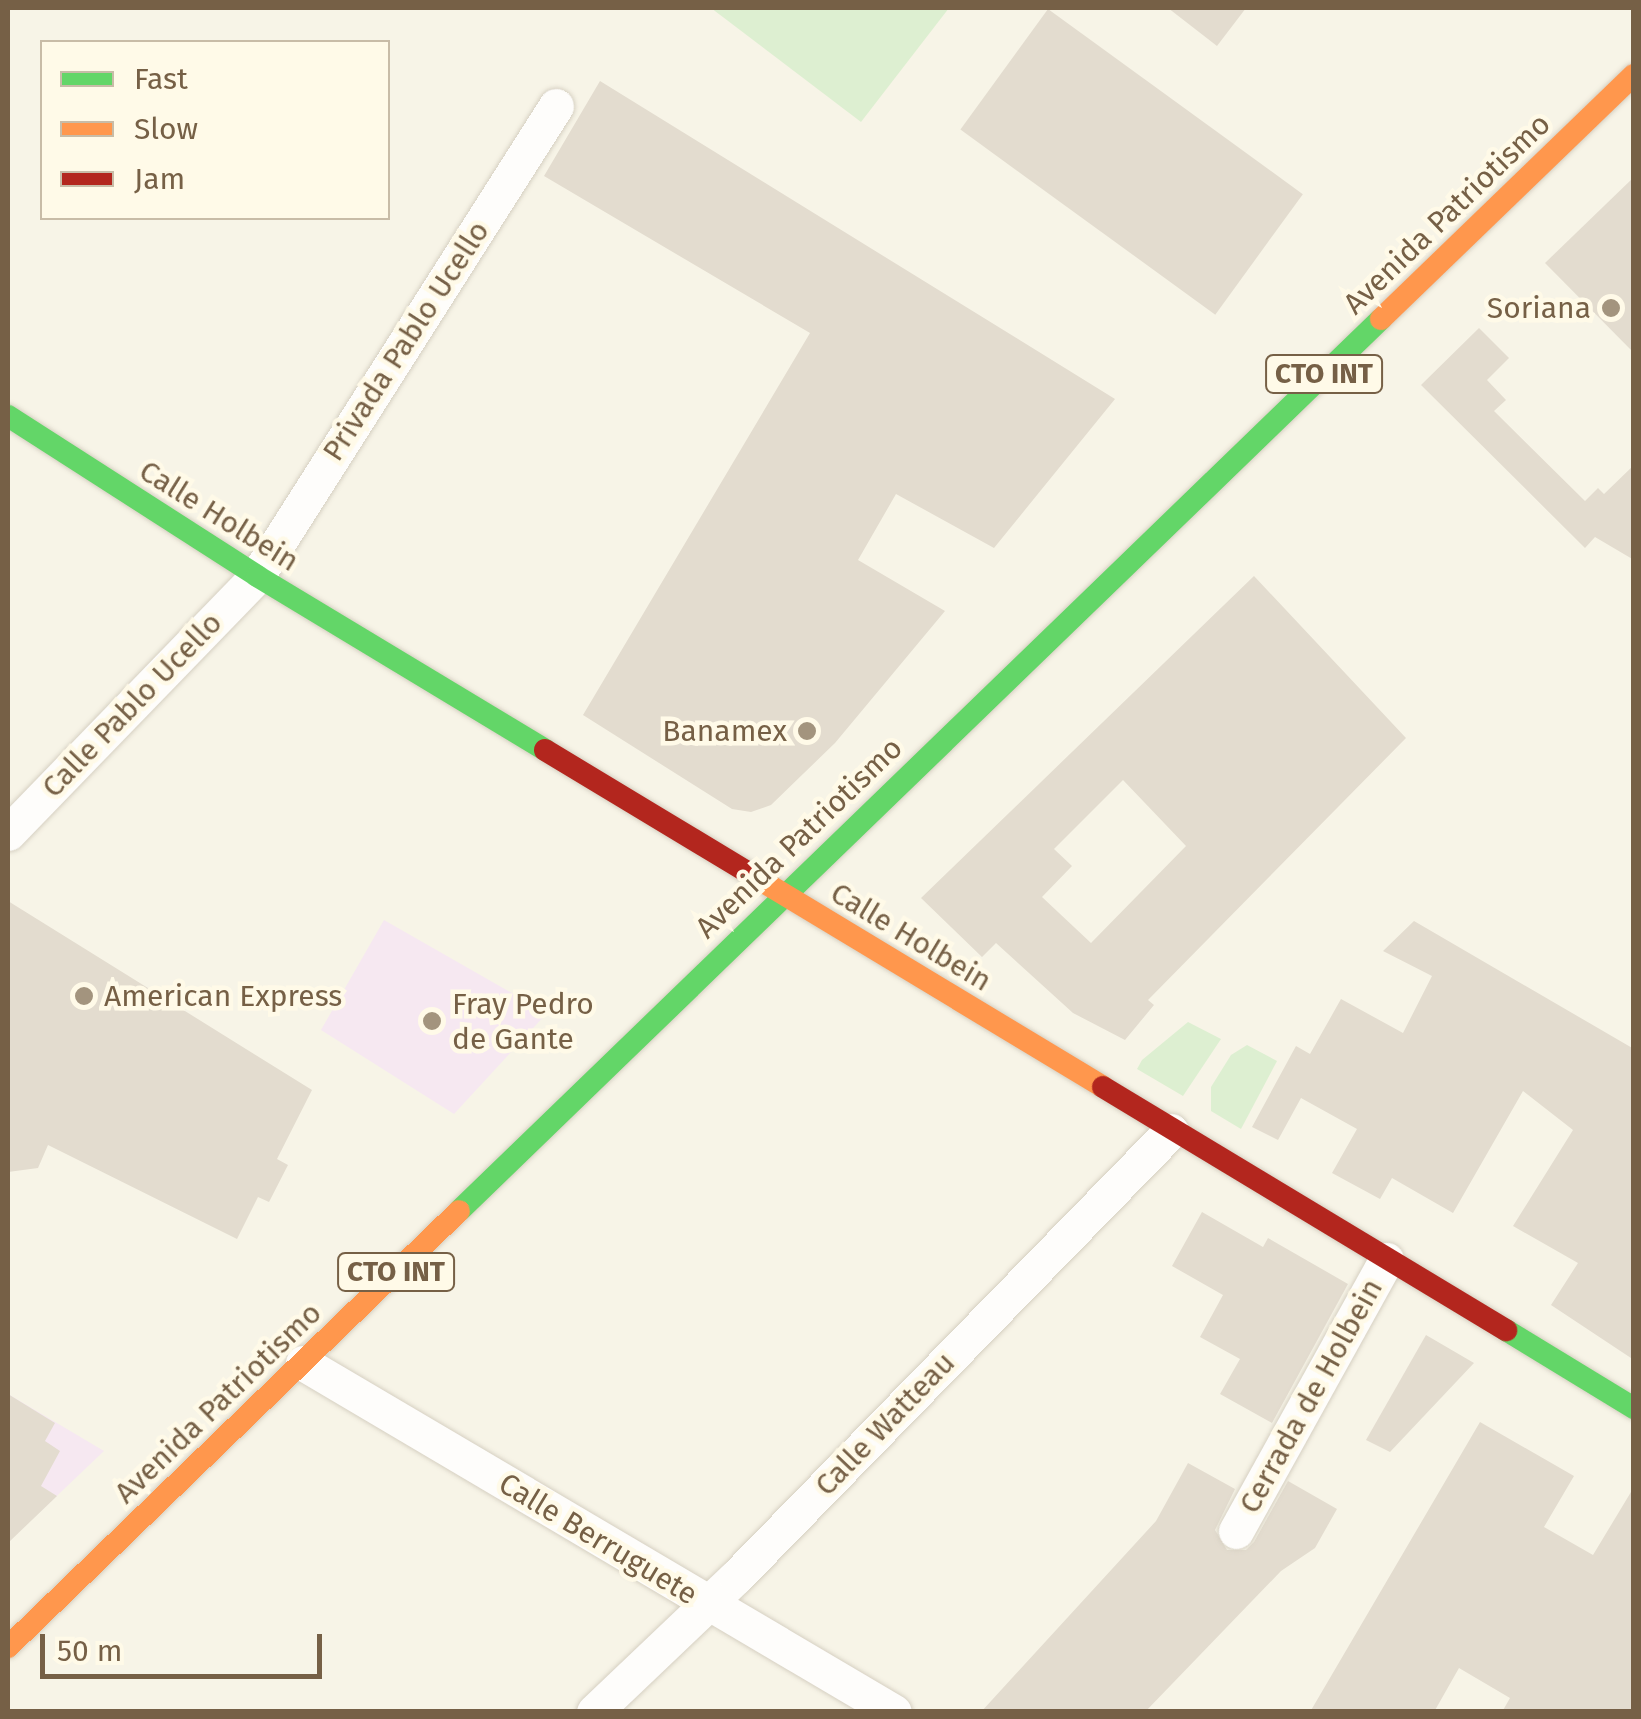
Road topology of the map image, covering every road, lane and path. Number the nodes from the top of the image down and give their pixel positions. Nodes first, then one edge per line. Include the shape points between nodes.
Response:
1 (1634, 75) edge
2 (556, 106) dead end
3 (8, 416) edge
4 (256, 576) junction
5 (8, 833) edge
6 (783, 896) junction
7 (1171, 1131) junction
8 (1386, 1260) junction
9 (303, 1364) junction
10 (1634, 1408) edge
11 (1236, 1531) dead end
12 (705, 1603) junction
13 (8, 1647) edge
14 (594, 1712) edge
15 (894, 1712) edge

1 - 6 main road, Avenida Patriotismo / CTO INT
2 - 4 street, Privada Pablo Ucello
3 - 4 main road, Calle Holbein
4 - 5 street, Calle Pablo Ucello
4 - 6 main road, Calle Holbein
6 - 7 main road, Calle Holbein
6 - 9 main road, Avenida Patriotismo / CTO INT
7 - 8 main road, Calle Holbein
7 - 12 street, Calle Watteau
8 - 10 main road, Calle Holbein
8 - 11 street, Cerrada de Holbein
9 - 12 street, Calle Berruguete
9 - 13 main road, Avenida Patriotismo / CTO INT
12 - 14 street, Calle Watteau
12 - 15 street, Calle Berruguete

